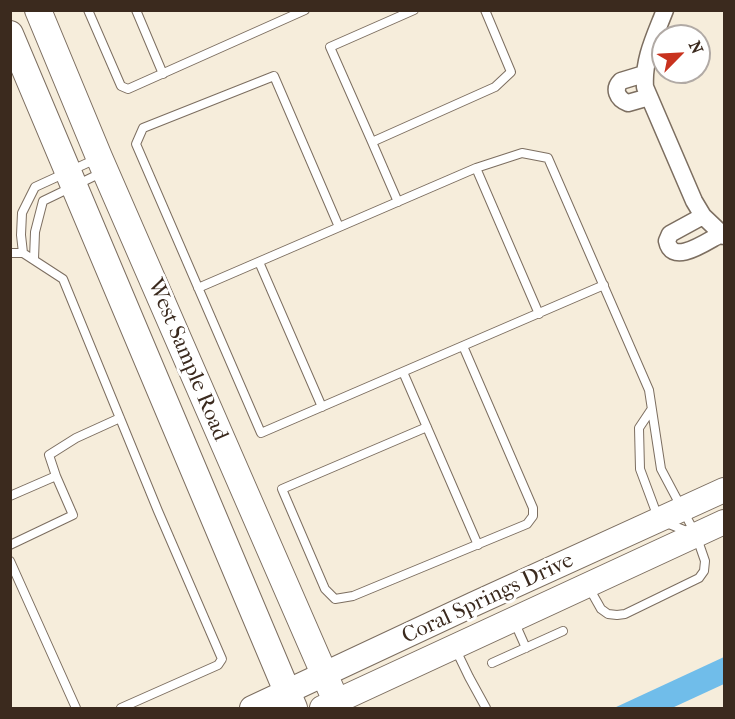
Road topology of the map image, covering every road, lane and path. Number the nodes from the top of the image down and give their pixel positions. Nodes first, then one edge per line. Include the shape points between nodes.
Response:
1 (38, 10) edge
2 (88, 10) edge
3 (136, 10) edge
4 (305, 10) edge
5 (414, 10) edge
6 (485, 10) edge
7 (665, 10) edge
8 (10, 34) edge
9 (163, 74) junction
10 (644, 74) junction
11 (649, 97) junction
12 (372, 142) junction
13 (102, 164) junction
14 (477, 168) junction
15 (71, 178) junction
16 (398, 202) junction
17 (703, 216) junction
18 (339, 227) junction
19 (723, 235) edge
20 (10, 253) edge
21 (23, 253) junction
22 (34, 259) junction
23 (259, 262) junction
24 (604, 285) junction
25 (198, 288) junction
26 (539, 314) junction
27 (463, 346) junction
28 (403, 372) junction
29 (322, 407) junction
30 (651, 410) junction
31 (120, 417) junction
32 (427, 428) junction
33 (56, 476) junction
34 (724, 489) edge
35 (10, 496) edge
36 (681, 508) junction
37 (658, 520) junction
38 (724, 522) edge
39 (696, 535) junction
40 (10, 545) edge
41 (478, 545) junction
42 (10, 561) edge
43 (587, 585) junction
44 (514, 620) junction
45 (562, 631) dead end
46 (455, 647) junction
47 (526, 648) junction
48 (492, 663) dead end
49 (324, 675) junction
50 (291, 701) edge
51 (332, 706) edge
52 (76, 708) edge
53 (122, 708) edge
54 (252, 708) edge
55 (486, 708) edge

1 - 13 main road, West Sample Road
2 - 9 lane via 121,86 128,90
3 - 9 lane
4 - 9 lane
5 - 12 lane via 330,47
6 - 12 lane via 511,72 495,87
7 - 10 street via 648,52
8 - 15 main road, West Sample Road
10 - 11 street
10 - 11 street via 621,81 617,94 628,103
11 - 17 street
12 - 16 lane
13 - 15 lane
13 - 15 lane
13 - 49 main road, West Sample Road
14 - 16 lane
14 - 24 lane via 522,153 548,158
14 - 26 lane
15 - 21 lane via 35,187 22,213
15 - 22 lane via 43,201 35,232
15 - 50 main road, West Sample Road
16 - 18 lane
17 - 19 street
17 - 19 street via 670,234 667,241 671,250 683,253
18 - 23 lane
18 - 25 lane via 274,76 143,128 136,144
20 - 21 lane
21 - 22 lane
22 - 31 lane via 63,279
23 - 25 lane
23 - 29 lane
24 - 26 lane
24 - 30 lane via 649,390
25 - 29 lane via 261,433
26 - 27 lane
27 - 28 lane
27 - 41 lane via 533,508 527,524
28 - 29 lane
28 - 32 lane
30 - 36 lane via 661,469
30 - 37 lane via 639,428 640,469
31 - 33 lane via 49,455
31 - 53 lane via 222,659 218,665
32 - 41 lane
32 - 41 lane via 282,489 325,590 335,599 353,596
33 - 35 lane
33 - 40 lane via 73,515
34 - 36 main road, Coral Springs Drive
36 - 37 main road, Coral Springs Drive
36 - 39 lane
37 - 39 lane
37 - 49 main road, Coral Springs Drive
38 - 39 main road, Coral Springs Drive
39 - 43 main road, Coral Springs Drive
39 - 43 lane via 705,561 699,578 625,614 609,614 601,609
42 - 52 lane
43 - 44 main road, Coral Springs Drive
44 - 46 main road, Coral Springs Drive
44 - 47 lane
45 - 47 lane
46 - 51 main road, Coral Springs Drive
46 - 55 lane
47 - 48 lane
49 - 50 main road, Coral Springs Drive
49 - 51 main road, West Sample Road
50 - 54 main road, Coral Springs Drive

